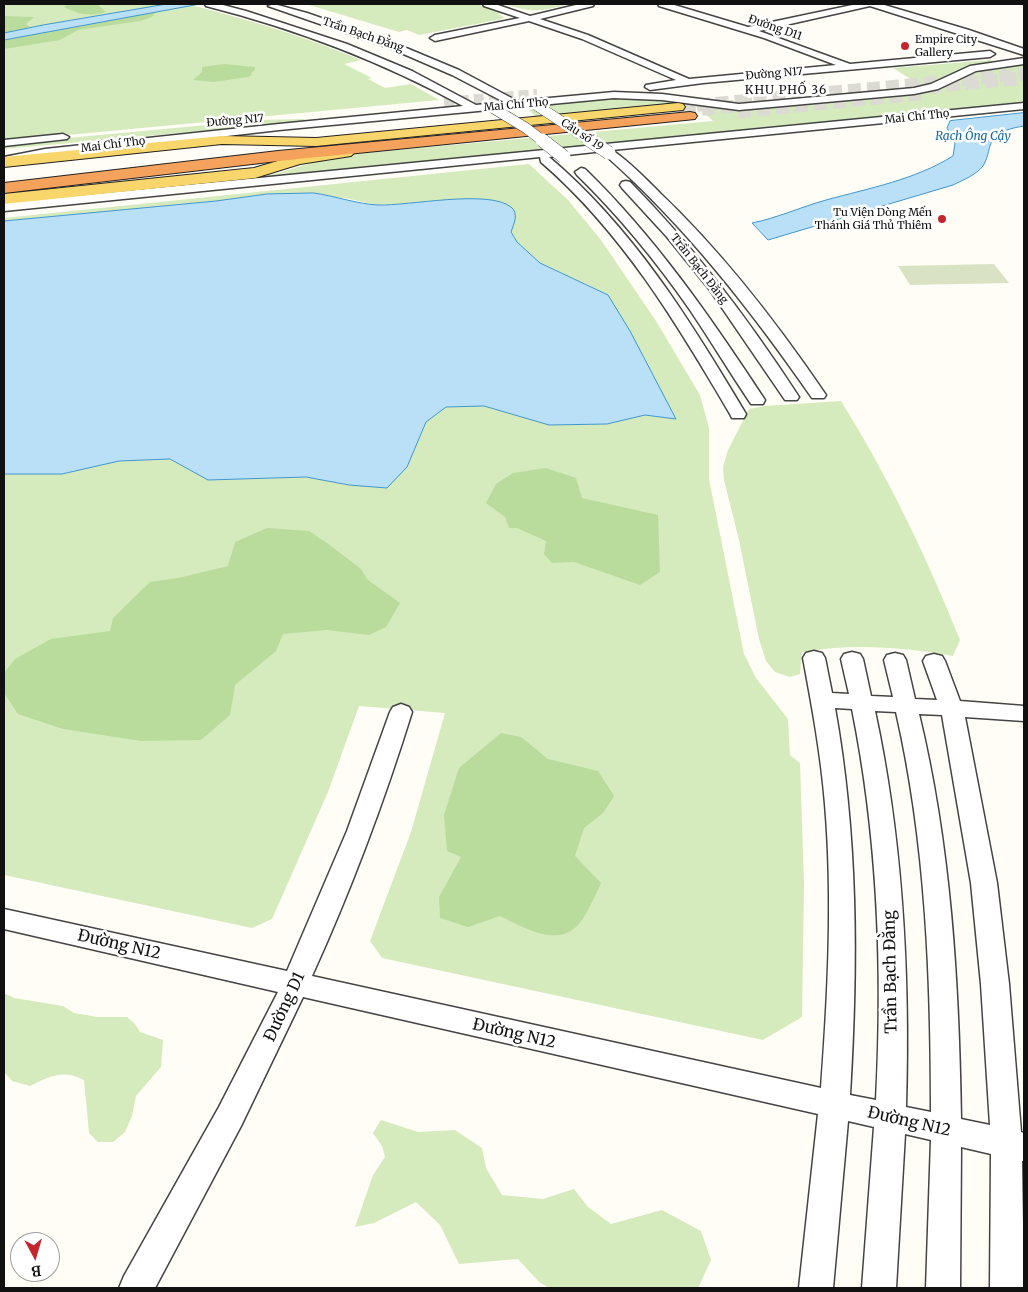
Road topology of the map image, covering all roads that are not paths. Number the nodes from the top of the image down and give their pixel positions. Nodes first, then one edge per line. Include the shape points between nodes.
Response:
1 (209, 4) edge
2 (487, 4) edge
3 (590, 4) edge
4 (662, 4) edge
5 (868, 4) edge
6 (872, 4) edge
7 (283, 5) edge
8 (233, 7) edge
9 (262, 8) edge
10 (247, 11) junction
11 (533, 18) junction
12 (748, 30) junction
13 (382, 34) junction
14 (369, 36) junction
15 (436, 38) dead end
16 (351, 40) junction
17 (338, 43) junction
18 (1024, 55) edge
19 (851, 67) junction
20 (688, 82) junction
21 (706, 91) dead end
22 (531, 98) junction
23 (444, 102) tunnel mouth
24 (513, 103) joint
25 (712, 104) junction
26 (469, 105) junction
27 (488, 105) joint
28 (1024, 106) edge
29 (686, 113) junction
30 (260, 118) junction
31 (212, 123) dead end
32 (79, 135) dead end
33 (4, 143) edge
34 (604, 158) junction
35 (4, 161) edge
36 (559, 162) junction
37 (61, 167) junction
38 (4, 170) edge
39 (4, 179) edge
40 (4, 188) edge
41 (4, 199) edge
42 (4, 207) edge
43 (718, 263) junction
44 (697, 265) junction
45 (667, 267) junction
46 (645, 269) junction
47 (818, 395) dead end
48 (791, 397) dead end
49 (757, 400) dead end
50 (738, 414) dead end
51 (814, 658) dead end
52 (852, 659) dead end
53 (895, 660) dead end
54 (934, 661) dead end
55 (823, 700) junction
56 (863, 703) junction
57 (908, 706) junction
58 (952, 709) junction
59 (401, 712) dead end
60 (1024, 713) edge
61 (4, 919) edge
62 (296, 985) junction
63 (835, 1106) junction
64 (890, 1118) junction
65 (947, 1131) junction
66 (1015, 1145) edge
67 (136, 1288) edge
68 (816, 1288) edge
69 (879, 1288) edge
70 (943, 1288) edge
71 (1007, 1288) edge

1 - 8 street
2 - 11 street
3 - 11 street
4 - 12 street, Đường D11
5 - 12 street
6 - 18 street via 966,32
7 - 9 street, Trần Bạch Đằng
7 - 13 street, Cầu số 19
7 - 14 street, Trần Bạch Đằng
8 - 10 street
9 - 10 street, Trần Bạch Đằng
9 - 16 street, Trần Bạch Đằng
10 - 17 street
11 - 15 street
11 - 20 street via 615,49
12 - 19 street, Đường D11
13 - 14 street
13 - 22 street, Cầu số 19
14 - 16 street
14 - 24 street, Trần Bạch Đằng via 442,66
16 - 17 street
16 - 27 street, Trần Bạch Đằng via 420,69
17 - 26 street via 400,69
18 - 19 street, Đường N17
18 - 25 street, Mai Chí Thọ via 974,68 934,87 914,91 749,106
19 - 20 street, Đường N17
20 - 22 street, Đường N17
20 - 22 street via 632,84
21 - 25 street
22 - 34 street, Cầu số 19, bridge
23 - 30 street
24 - 34 street, Cầu số 19
25 - 35 street, Mai Chí Thọ via 614,95 279,126 45,153
26 - 30 street, Đường N17 via 314,118
26 - 36 street
27 - 36 street, Cầu số 19, bridge via 526,128
28 - 42 street, Mai Chí Thọ
29 - 35 main road, Mai Chí Thọ via 316,142 222,140
29 - 37 highway, Mai Chí Thọ
29 - 40 highway
29 - 41 main road via 321,156 255,173
30 - 31 street, Đường N17
32 - 33 street
34 - 43 street via 664,202
34 - 44 street, Trần Bạch Đằng
36 - 45 street, Trần Bạch Đằng via 630,221
36 - 46 street
37 - 38 highway, Mai Chí Thọ
37 - 39 highway
43 - 44 street
43 - 47 street
44 - 48 street, Trần Bạch Đằng
45 - 46 street
45 - 49 street, Trần Bạch Đằng
46 - 50 street
51 - 55 street
52 - 56 street, Trần Bạch Đằng
53 - 57 street
54 - 58 street
55 - 56 street
55 - 63 street via 840,852
56 - 57 street
56 - 64 street, Trần Bạch Đằng via 888,876 892,940
57 - 58 street
57 - 65 street via 935,880
58 - 60 street
58 - 66 street via 984,883
59 - 62 street, Đường D1 via 356,843
61 - 62 street, Đường N12
62 - 63 street, Đường N12
62 - 67 street, Đường D1 via 231,1116
63 - 64 street, Đường N12
63 - 68 street
64 - 65 street, Đường N12
64 - 69 street, Trần Bạch Đằng
65 - 66 street, Đường N12
65 - 70 street
66 - 71 street

